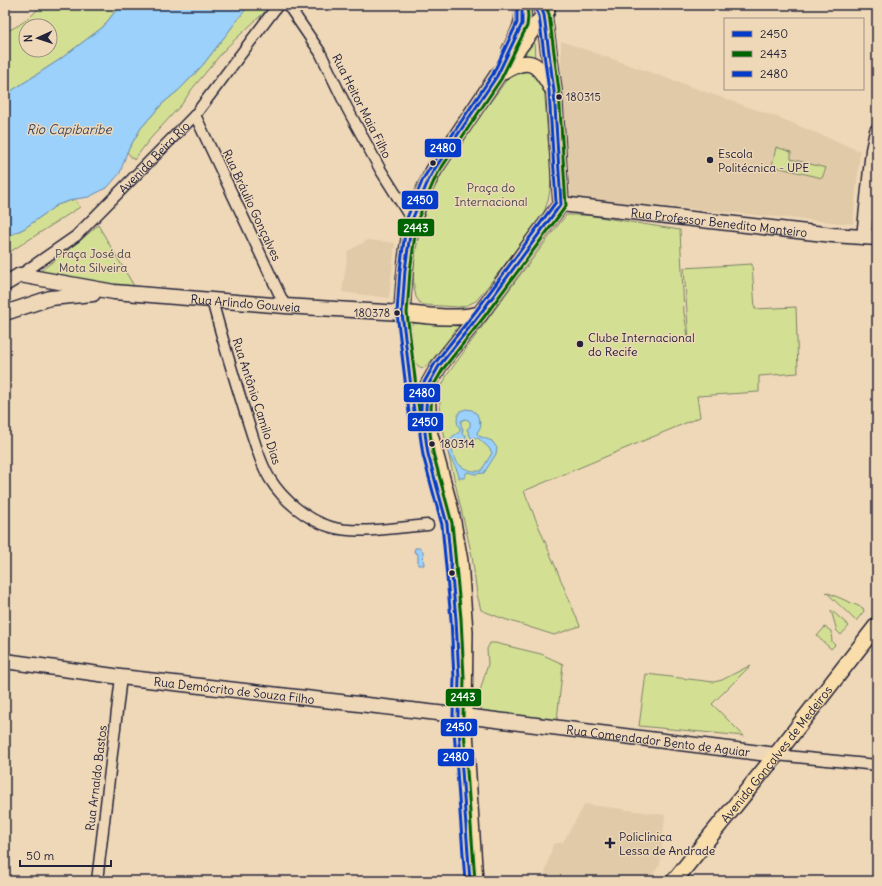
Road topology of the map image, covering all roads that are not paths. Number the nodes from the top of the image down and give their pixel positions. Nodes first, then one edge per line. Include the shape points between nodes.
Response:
1 (278, 5) edge
2 (288, 5) edge
3 (522, 5) edge
4 (545, 8) edge
5 (497, 76) junction
6 (554, 91) junction
7 (195, 115) junction
8 (877, 131) edge
9 (561, 204) junction
10 (412, 220) junction
11 (871, 237) edge
12 (20, 275) junction
13 (5, 284) edge
14 (404, 289) junction
15 (114, 292) junction
16 (212, 300) junction
17 (285, 306) junction
18 (378, 311) junction
19 (5, 313) edge
20 (402, 313) junction
21 (480, 314) junction
22 (428, 525) dead end
23 (877, 625) edge
24 (5, 661) edge
25 (121, 677) junction
26 (464, 716) junction
27 (776, 755) junction
28 (877, 765) edge
29 (97, 881) edge
30 (475, 881) edge
31 (674, 881) edge

1 - 7 street, Avenida Beira Rio
2 - 10 street, Rua Heitor Maia Filho via 320,52 380,169
3 - 5 main road via 522,24
4 - 5 main road
4 - 6 main road
5 - 6 main road via 515,65 530,63 542,72
5 - 10 main road via 434,170
6 - 9 main road
7 - 12 street, Avenida Beira Rio via 76,236
7 - 17 street, Rua Bráulio Gonçalves
8 - 11 street via 873,150
9 - 11 street, Rua Professor Benedito Monteiro
9 - 21 main road
10 - 14 main road
12 - 13 street, Avenida Beira Rio
12 - 15 street, Rua Arlindo Gouveia
14 - 18 street via 399,299
14 - 20 main road
15 - 16 street, Rua Arlindo Gouveia
15 - 19 street, Rua Arlindo Gouveia via 50,298
16 - 17 street, Rua Arlindo Gouveia
16 - 22 street, Rua Antônio Camilo Dias via 261,462 270,479 288,501 316,521 351,531
17 - 18 street, Rua Arlindo Gouveia
18 - 20 street, Rua Arlindo Gouveia
20 - 21 main road via 437,317
21 - 26 main road via 439,366 427,387 429,431 451,511 460,561 465,632
23 - 27 main road, Avenida Gonçalves de Medeiros
24 - 25 street, Rua Demócrito de Souza Filho
25 - 26 street, Rua Demócrito de Souza Filho
25 - 29 street, Rua Arnaldo Bastos
26 - 27 street, Rua Comendador Bento de Aguiar
26 - 30 main road
27 - 28 street, Rua Comendador Bento de Aguiar
27 - 31 main road, Avenida Gonçalves de Medeiros

